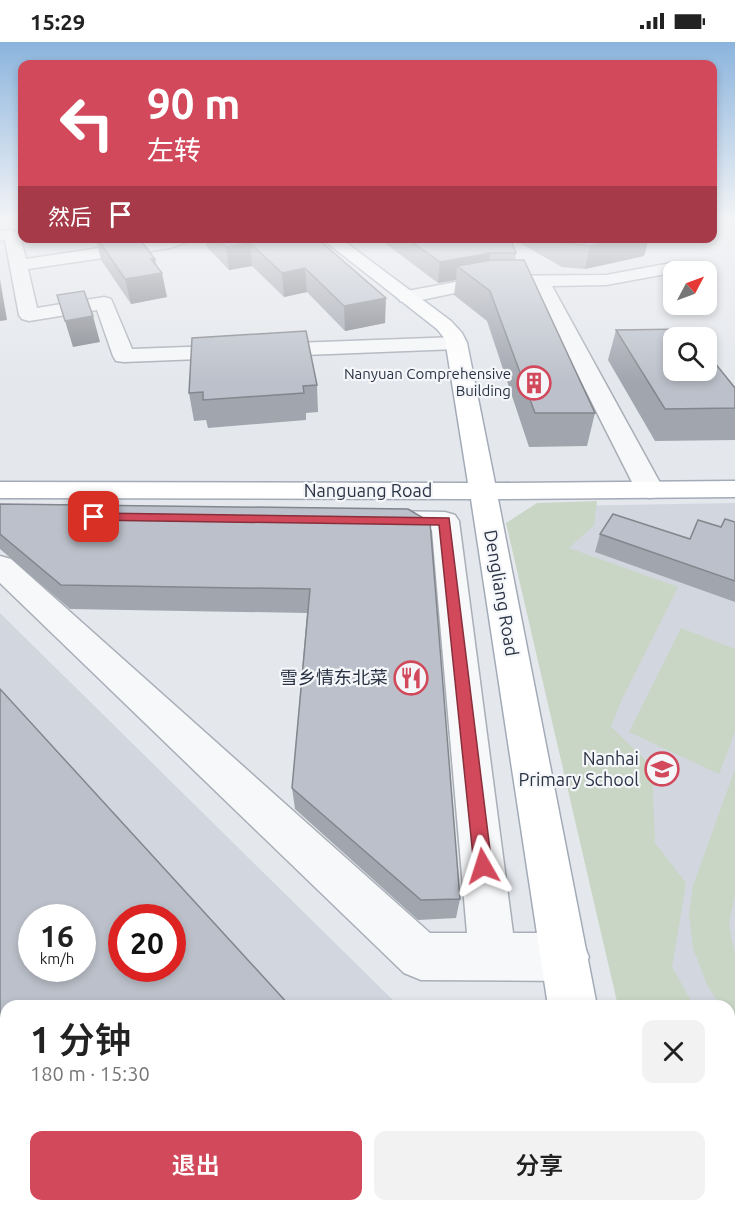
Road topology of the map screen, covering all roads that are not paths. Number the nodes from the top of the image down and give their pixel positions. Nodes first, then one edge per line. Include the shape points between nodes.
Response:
1 (20, 275) edge
2 (377, 275) edge
3 (636, 275) edge
4 (540, 281) junction
5 (407, 297) junction
6 (457, 343) junction
7 (735, 489) edge
8 (0, 490) edge
9 (650, 490) junction
10 (483, 492) junction
11 (0, 516) edge
12 (0, 567) edge
13 (565, 957) junction
14 (494, 958) junction
15 (572, 1000) edge

1 - 6 street via 29,315 104,303 124,356
2 - 5 main road
3 - 4 street via 606,280
4 - 5 street via 488,281
4 - 9 street
5 - 6 main road via 451,331
6 - 10 main road, Dengliang Road
7 - 9 main road, Nanguang Road
8 - 10 main road, Nanguang Road
9 - 10 main road, Nanguang Road
10 - 13 main road, Dengliang Road
11 - 14 street via 445,521
12 - 14 street via 421,956
13 - 14 street
13 - 15 main road, Dengliang Road

